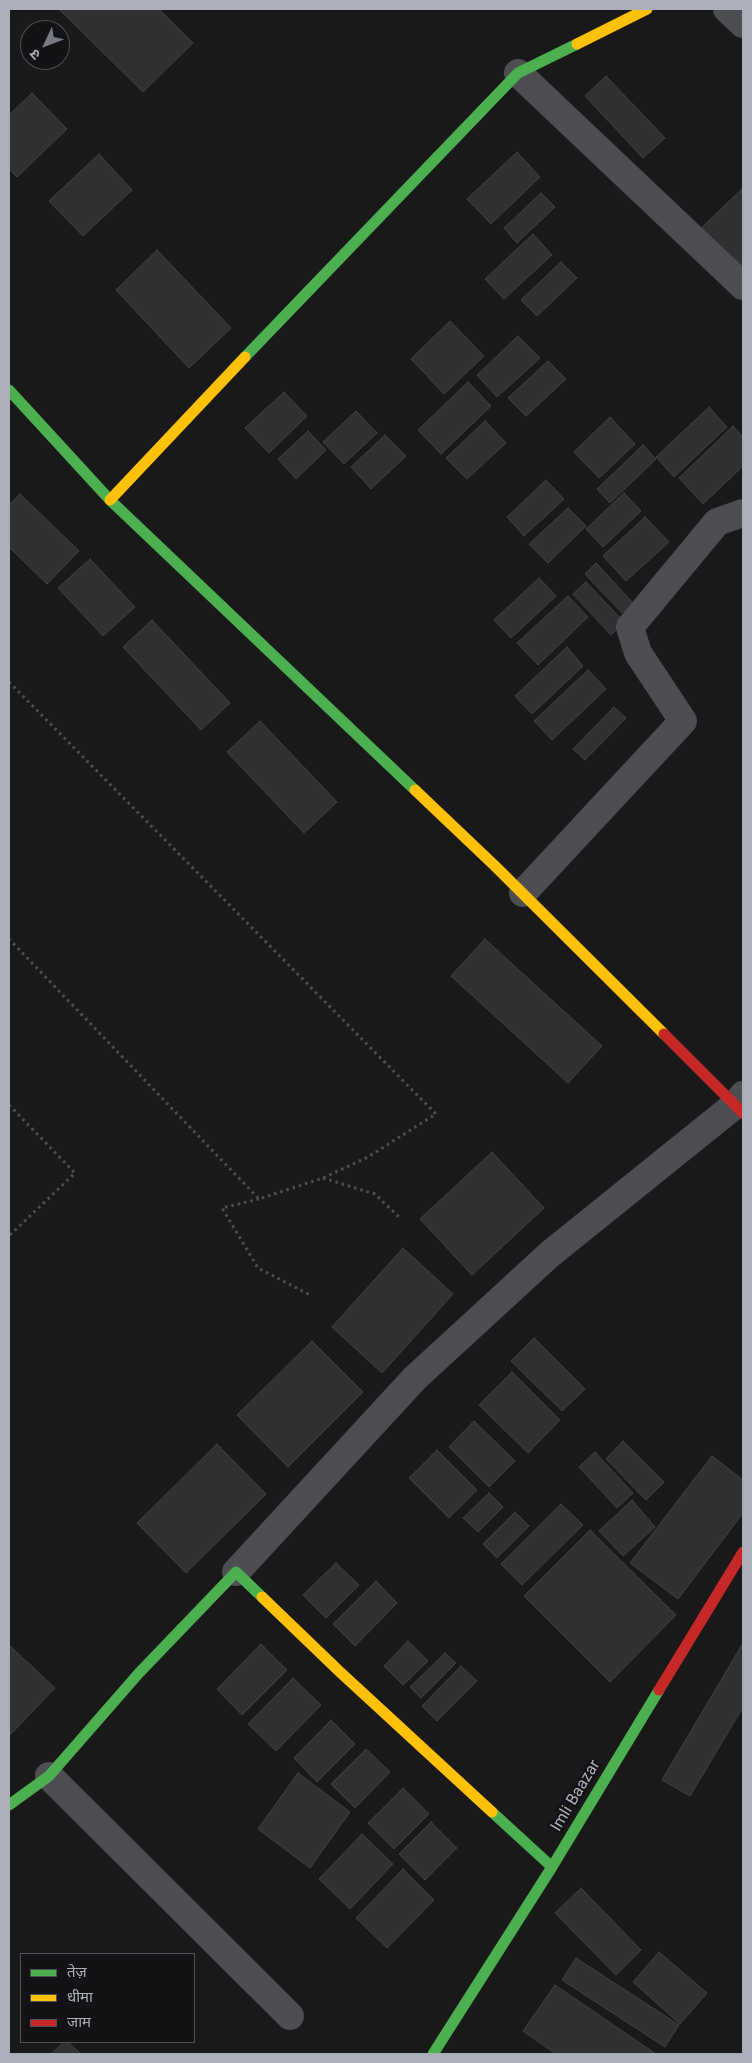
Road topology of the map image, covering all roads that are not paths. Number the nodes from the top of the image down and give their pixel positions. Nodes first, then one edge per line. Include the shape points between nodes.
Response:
1 (646, 9) edge
2 (727, 9) edge
3 (743, 24) edge
4 (518, 73) junction
5 (743, 286) edge
6 (9, 390) edge
7 (110, 500) junction
8 (743, 513) edge
9 (523, 893) junction
10 (740, 1104) edge
11 (743, 1552) edge
12 (236, 1572) junction
13 (49, 1776) junction
14 (9, 1806) edge
15 (552, 1867) junction
16 (290, 2016) dead end
17 (433, 2054) edge

1 - 4 street
2 - 3 street
4 - 5 street
4 - 7 street
6 - 7 street
7 - 9 street
8 - 9 street via 717,522 630,627 638,652 682,721
9 - 10 street
10 - 12 street via 550,1254 414,1378
11 - 15 street, Imli Baazar
12 - 13 street via 139,1673
12 - 15 street
13 - 14 street
13 - 16 street
15 - 17 street, Imli Baazar

